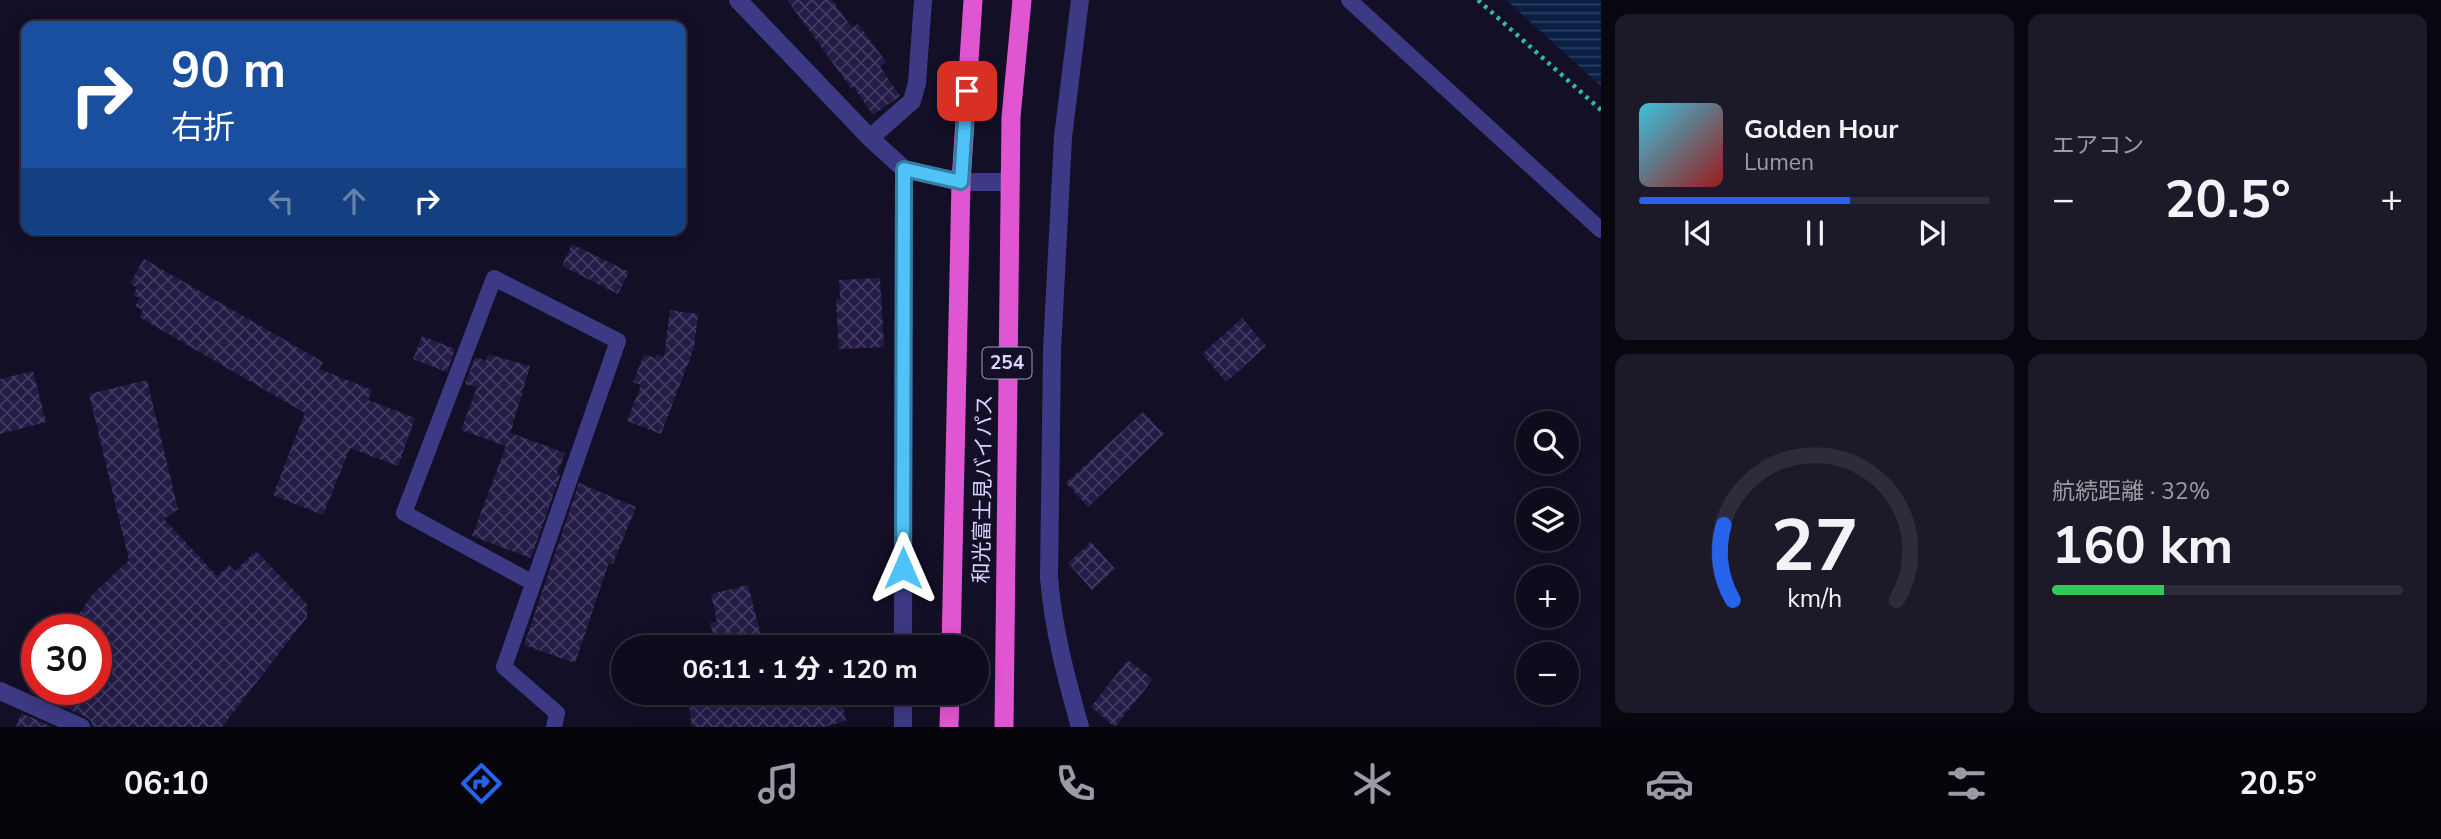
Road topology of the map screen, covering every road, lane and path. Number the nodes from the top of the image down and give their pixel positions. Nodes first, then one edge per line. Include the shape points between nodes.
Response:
1 (738, 0) edge
2 (923, 0) edge
3 (973, 0) edge
4 (1022, 0) edge
5 (1080, 0) edge
6 (1349, 0) edge
7 (1478, 0) edge
8 (1601, 110) edge
9 (870, 138) junction
10 (904, 169) junction
11 (961, 182) junction
12 (1009, 182) junction
13 (1601, 230) edge
14 (533, 583) junction
15 (903, 635) edge
16 (951, 635) edge
17 (0, 691) edge
18 (903, 705) edge
19 (950, 705) edge
20 (81, 727) edge
21 (554, 727) edge
22 (903, 727) edge
23 (949, 727) edge
24 (1004, 727) edge
25 (1080, 727) edge

1 - 9 street
2 - 9 street via 912,101
3 - 11 highway, 和光富士見バイパス / 254
4 - 12 highway, 和光富士見バイパス / 254
5 - 25 street via 1063,137 1052,351 1049,577 1058,646
6 - 13 lane
7 - 8 path
9 - 10 street
10 - 11 street
10 - 15 street
11 - 12 street
11 - 16 highway, 和光富士見バイパス / 254
12 - 24 highway, 和光富士見バイパス / 254
14 - 14 lane via 618,341 494,278 404,513
14 - 21 lane via 504,667 556,713
17 - 20 street
18 - 22 street
19 - 23 highway

